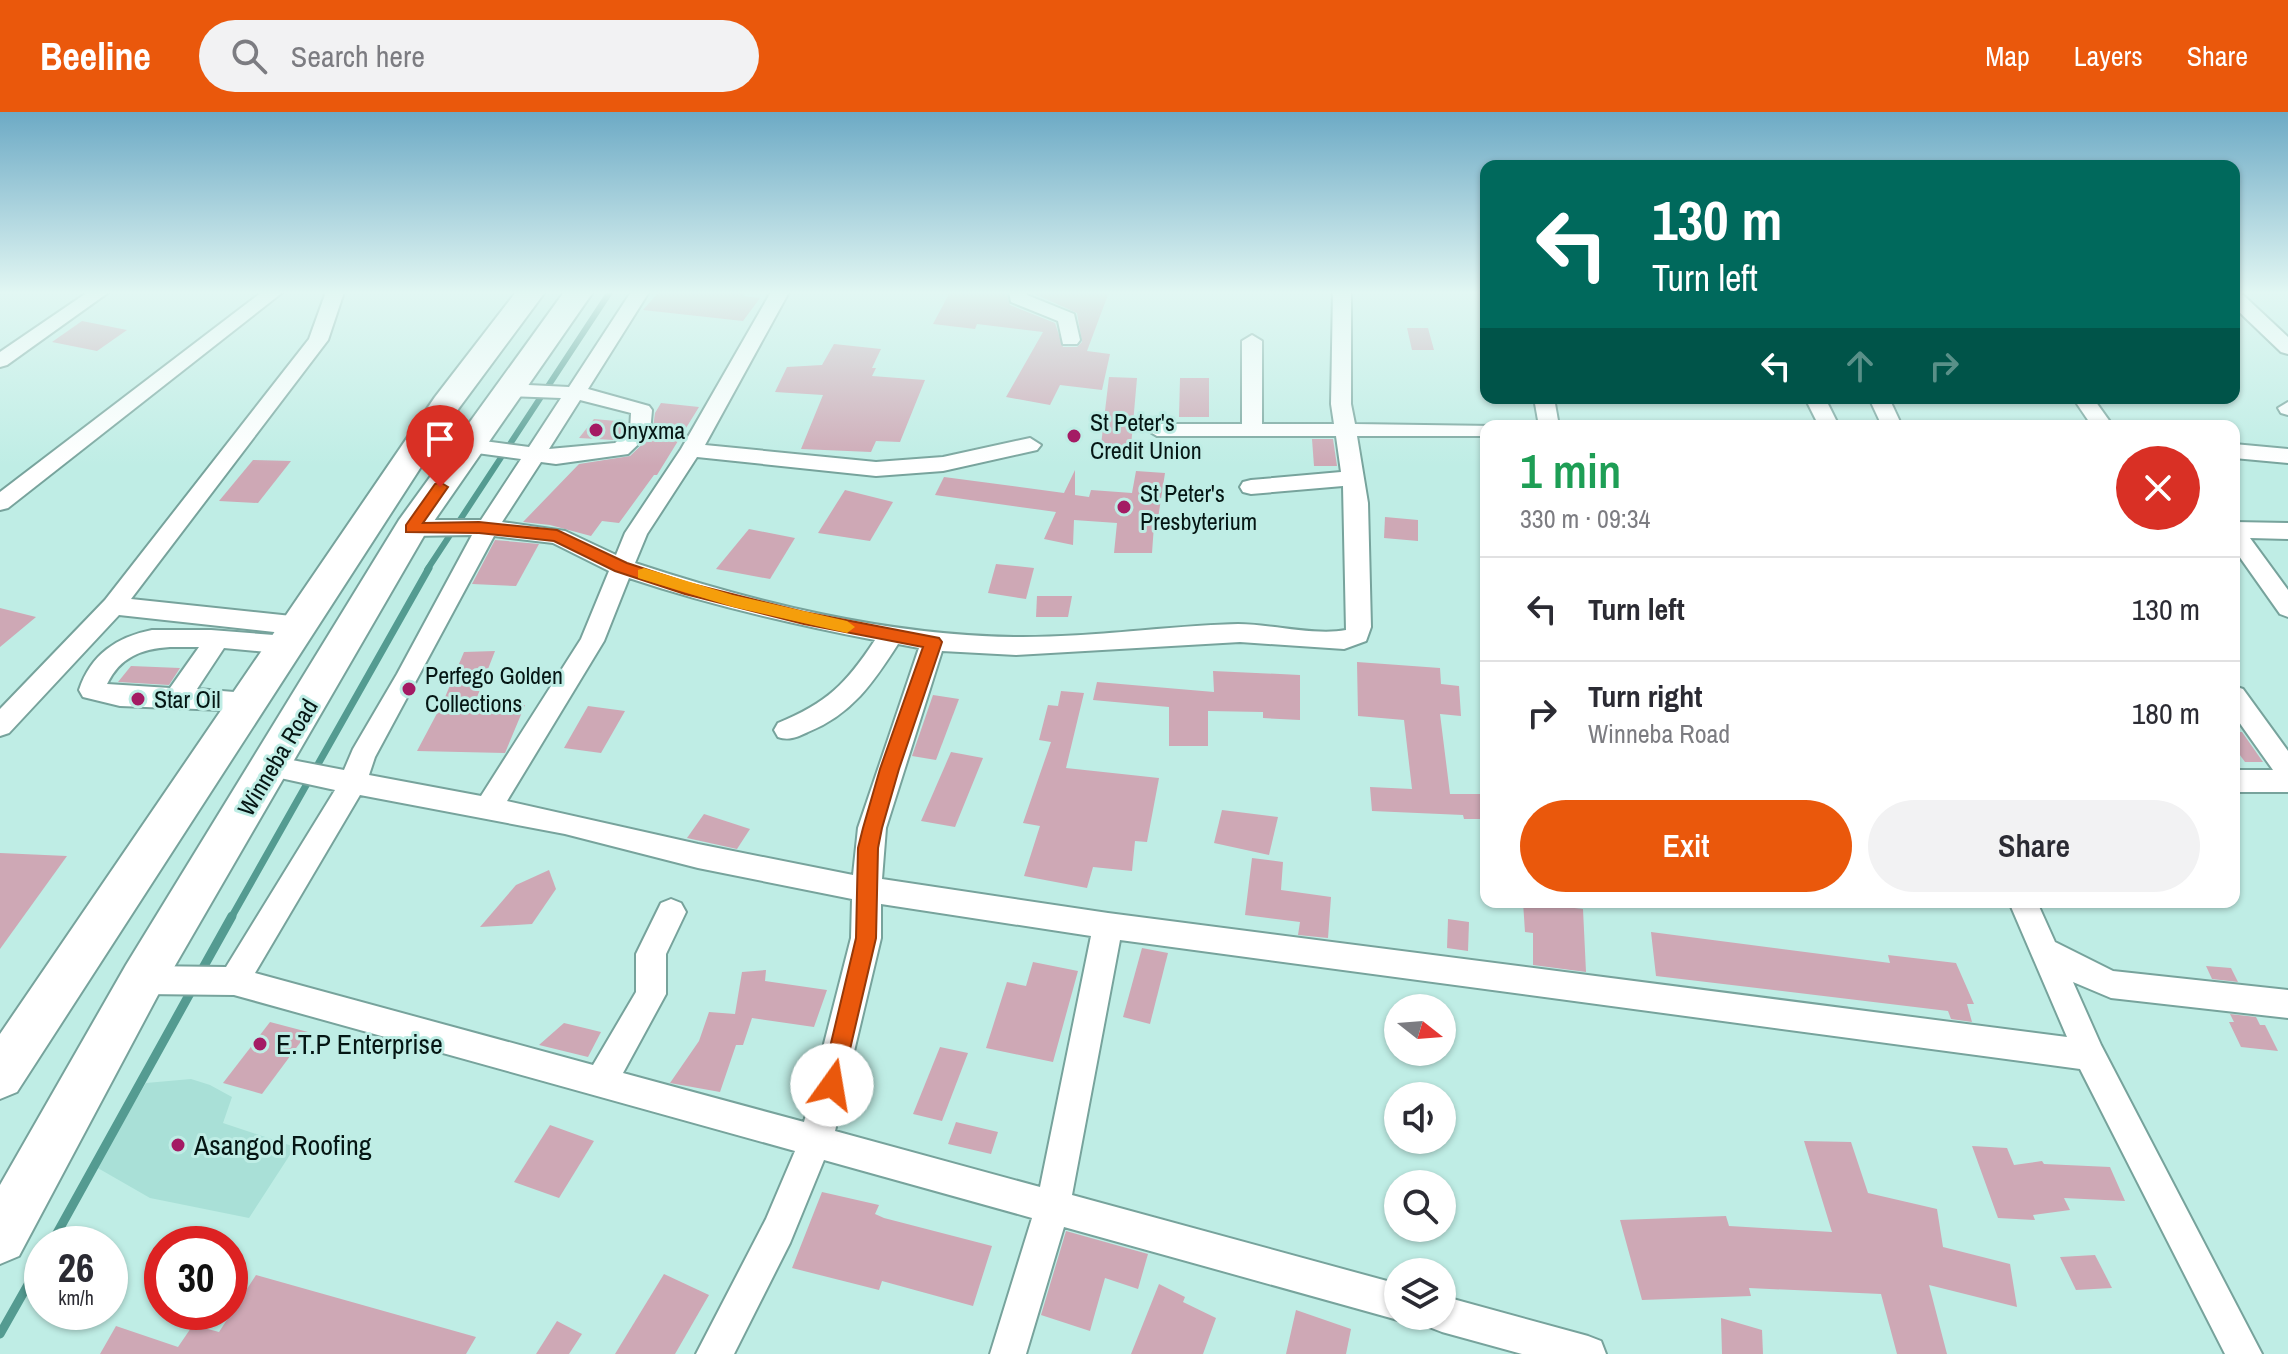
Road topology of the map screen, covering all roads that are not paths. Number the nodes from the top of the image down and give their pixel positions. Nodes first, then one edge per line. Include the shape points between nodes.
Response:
1 (199, 350) edge
2 (310, 350) edge
3 (487, 350) edge
4 (537, 350) edge
5 (604, 350) edge
6 (747, 350) edge
7 (1252, 350) edge
8 (1342, 350) edge
9 (508, 390) junction
10 (577, 393) junction
11 (1157, 430) dead end
12 (1252, 430) junction
13 (1343, 430) junction
14 (1480, 430) edge
15 (1030, 445) dead end
16 (469, 446) junction
17 (691, 450) junction
18 (2240, 452) edge
19 (533, 455) junction
20 (2288, 456) edge
21 (1352, 478) junction
22 (1251, 487) dead end
23 (0, 503) edge
24 (411, 528) junction
25 (487, 528) junction
26 (2240, 531) edge
27 (2288, 531) edge
28 (2240, 540) edge
29 (621, 567) junction
30 (113, 606) junction
31 (2288, 608) edge
32 (294, 636) junction
33 (891, 636) junction
34 (217, 640) junction
35 (933, 642) junction
36 (178, 697) junction
37 (249, 701) junction
38 (2240, 704) edge
39 (0, 726) edge
40 (787, 730) dead end
41 (222, 739) junction
42 (278, 756) junction
43 (2288, 771) edge
44 (2240, 781) edge
45 (2288, 781) edge
46 (353, 783) junction
47 (487, 809) junction
48 (869, 890) junction
49 (2026, 908) edge
50 (671, 912) dead end
51 (1108, 926) junction
52 (2043, 950) junction
53 (142, 980) junction
54 (234, 981) junction
55 (2288, 1004) edge
56 (2090, 1055) junction
57 (6, 1059) edge
58 (601, 1081) junction
59 (816, 1140) junction
60 (1053, 1206) junction
61 (0, 1237) edge
62 (1384, 1298) edge
63 (1456, 1318) edge
64 (714, 1354) edge
65 (1008, 1354) edge
66 (1588, 1354) edge
67 (2244, 1354) edge

1 - 23 street
2 - 30 street
3 - 32 highway
4 - 9 highway, Winneba Road
5 - 10 street
6 - 17 street
7 - 12 street
8 - 13 street
9 - 10 street
9 - 16 highway, Winneba Road
10 - 19 street
10 - 19 street via 642,410 640,433 621,449
11 - 12 street
12 - 13 street
13 - 14 street
13 - 21 street
15 - 17 street via 943,464 876,469
16 - 19 street
16 - 24 highway, Winneba Road
17 - 29 street via 636,533
18 - 20 street
19 - 25 street
21 - 22 street
21 - 35 street via 1357,503 1357,635 1344,640 1240,633 1016,646
24 - 25 street
24 - 42 highway, Winneba Road
25 - 29 street via 557,536
25 - 46 street via 362,756
26 - 27 street
28 - 31 street
29 - 33 street via 733,601
29 - 47 street via 592,641
30 - 32 street
30 - 39 street
32 - 34 street
32 - 37 highway
33 - 35 street
33 - 40 street via 848,698 825,716
34 - 36 street
34 - 36 street via 138,641 114,655 92,690
35 - 48 street via 872,828
36 - 37 street
37 - 41 highway
38 - 43 street
41 - 42 highway
41 - 57 highway
42 - 46 street
42 - 53 highway, Winneba Road
44 - 45 street
46 - 47 street
46 - 54 street
47 - 48 street
48 - 51 street
48 - 59 street via 866,938
49 - 52 street
50 - 58 street via 651,954 651,994
51 - 56 street
51 - 60 street
52 - 55 street via 2111,984
52 - 56 street
53 - 54 street
53 - 61 highway, Winneba Road
54 - 58 street
56 - 67 street
58 - 59 street
59 - 60 street
59 - 64 street via 778,1231
60 - 62 street
60 - 65 street
63 - 66 street

